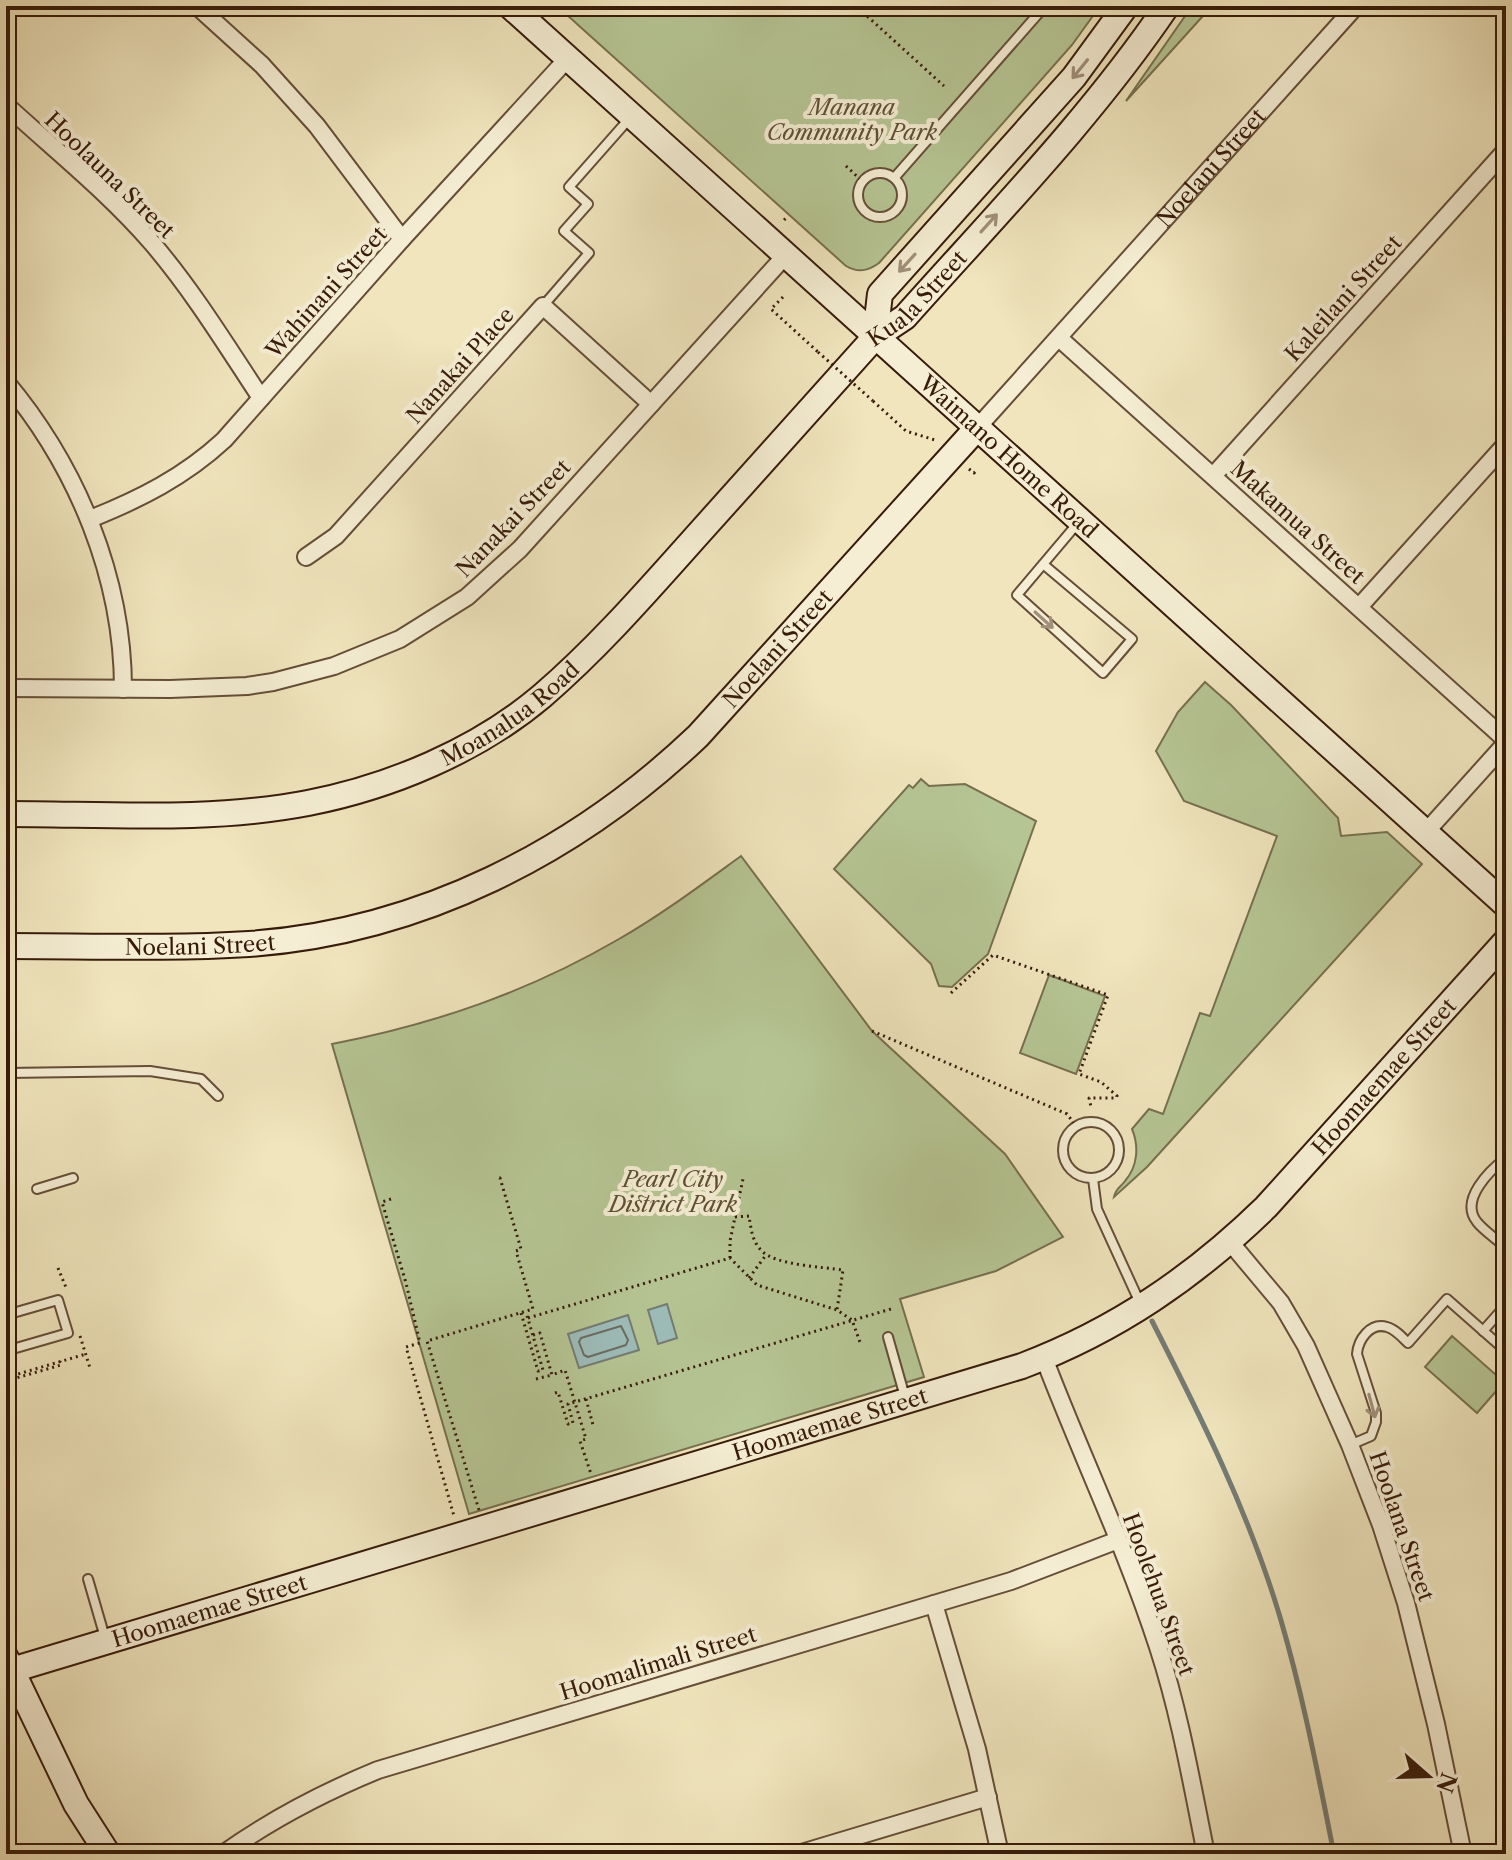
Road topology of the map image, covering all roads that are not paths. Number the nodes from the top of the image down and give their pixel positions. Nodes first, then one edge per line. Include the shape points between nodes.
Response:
1 (197, 6) edge
2 (511, 6) edge
3 (1045, 6) edge
4 (1126, 6) edge
5 (1167, 6) edge
6 (1356, 6) edge
7 (568, 58) junction
8 (6, 105) edge
9 (632, 116) junction
10 (1506, 150) edge
11 (895, 177) junction
12 (402, 239) junction
13 (785, 256) junction
14 (543, 306) junction
15 (875, 337) junction
16 (1059, 338) junction
17 (6, 382) edge
18 (261, 398) junction
19 (651, 404) junction
20 (977, 428) junction
21 (1506, 444) edge
22 (1213, 476) junction
23 (90, 519) junction
24 (1080, 521) junction
25 (306, 557) dead end
26 (1043, 564) junction
27 (1359, 607) junction
28 (6, 688) edge
29 (123, 689) junction
30 (1506, 741) edge
31 (6, 814) edge
32 (1425, 833) junction
33 (1506, 905) edge
34 (1506, 941) edge
35 (6, 946) edge
36 (6, 1073) edge
37 (218, 1096) dead end
38 (1506, 1158) edge
39 (73, 1178) dead end
40 (1093, 1179) junction
41 (37, 1189) dead end
42 (1230, 1242) junction
43 (1506, 1248) edge
44 (1506, 1305) edge
45 (1142, 1307) junction
46 (6, 1315) edge
47 (1483, 1331) junction
48 (888, 1337) dead end
49 (6, 1339) edge
50 (1506, 1351) edge
51 (1044, 1358) junction
52 (906, 1402) junction
53 (1350, 1445) junction
54 (1118, 1540) junction
55 (88, 1579) dead end
56 (934, 1604) junction
57 (106, 1641) junction
58 (9, 1664) edge
59 (988, 1797) junction
60 (108, 1854) edge
61 (223, 1854) edge
62 (798, 1854) edge
63 (1000, 1854) edge
64 (1206, 1854) edge
65 (1463, 1854) edge

1 - 12 street via 288,92
2 - 7 main road, Waimano Home Road
3 - 11 lane
4 -> 15 main road, Kuala Street via 1074,77 880,294
15 -> 5 main road, Kuala Street via 905,317 1066,137
6 - 16 street, Noelani Street
7 - 9 main road, Waimano Home Road
7 - 12 street, Wahinani Street
8 - 18 street, Hoolauna Street via 151,241
9 - 13 main road, Waimano Home Road
9 - 14 lane via 569,187 588,204 564,231 589,253
10 - 22 street, Kaleilani Street
11 - 11 lane via 902,199 895,212 873,216 861,206 858,191 863,182 880,172
12 - 18 street, Wahinani Street
13 - 15 main road, Waimano Home Road
13 - 19 street, Nanakai Street
14 - 19 street, Nanakai Place
14 - 25 street, Nanakai Place via 336,536
15 - 20 main road, Waimano Home Road
15 - 31 main road, Moanalua Road via 594,649 541,697 472,742 382,783 283,807 230,813
16 - 20 street, Noelani Street
16 - 22 street, Makamua Street
17 - 23 street via 43,431
18 - 23 street, Wahinani Street via 224,440 183,474
19 - 29 street, Nanakai Street via 494,574 400,639 334,666 273,682
20 - 24 main road, Waimano Home Road
20 - 35 main road, Noelani Street via 698,736 626,800 538,857 453,896 320,934 250,944
21 - 27 street
22 - 27 street, Makamua Street
23 - 29 street via 116,610
24 - 26 lane
24 - 32 main road, Waimano Home Road
26 -> 26 lane via 1017,595 1103,673 1132,639
27 - 30 street, Makamua Street
28 - 29 street, Nanakai Street
30 - 32 street
32 - 33 main road, Waimano Home Road
34 - 42 main road, Hoomaemae Street
36 - 37 lane via 150,1071 201,1079
38 - 43 lane via 1476,1190 1471,1206 1476,1222
39 - 41 lane
40 - 40 lane via 1075,1174 1063,1159 1064,1141 1084,1122 1103,1125 1119,1146 1109,1172
40 - 45 lane via 1097,1209
42 - 45 main road, Hoomaemae Street
42 - 53 street, Hoolana Street via 1292,1320
44 - 47 lane
45 - 51 main road, Hoomaemae Street
46 - 49 lane via 58,1300 68,1333 9,1350
47 - 50 lane
47 -> 53 lane via 1447,1299 1408,1343 1382,1326 1364,1336 1357,1354 1376,1422 1371,1436
48 - 52 lane
51 - 52 main road, Hoomaemae Street
51 - 54 street, Hoolehua Street
52 - 57 main road, Hoomaemae Street
53 - 65 street, Hoolana Street via 1406,1603
54 - 56 street, Hoomalimali Street
54 - 64 street, Hoolehua Street via 1177,1716
55 - 57 lane
56 - 59 street
56 - 61 street, Hoomalimali Street via 378,1770 289,1811
57 - 58 main road, Hoomaemae Street
58 - 60 main road via 76,1804
59 - 62 street
59 - 63 street

